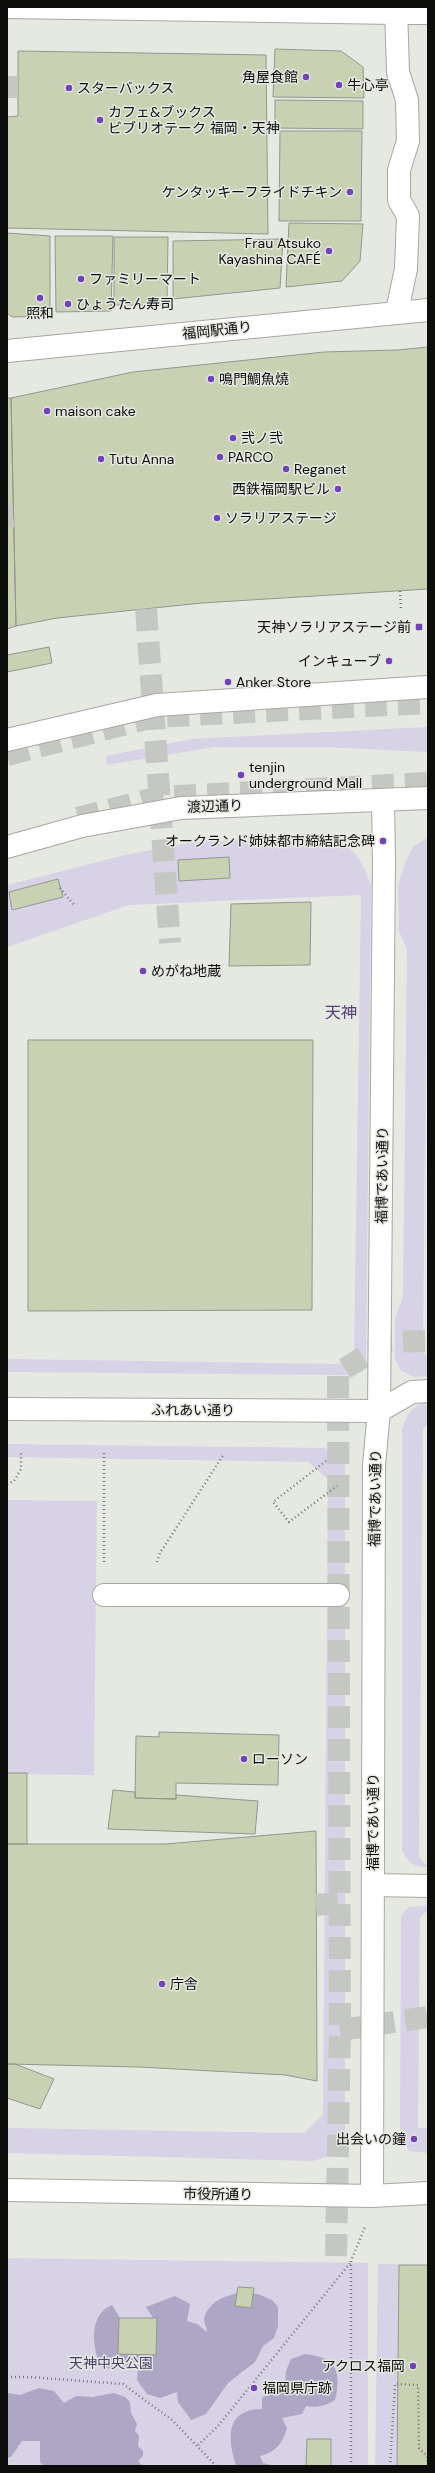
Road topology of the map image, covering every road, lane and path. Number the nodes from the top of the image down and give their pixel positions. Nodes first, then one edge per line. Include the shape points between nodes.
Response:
1 (7, 7) edge
2 (396, 10) edge
3 (428, 13) edge
4 (428, 310) edge
5 (397, 311) junction
6 (7, 352) edge
7 (400, 591) dead end
8 (401, 609) dead end
9 (428, 687) edge
10 (7, 740) edge
11 (428, 798) edge
12 (383, 800) junction
13 (7, 846) edge
14 (60, 888) dead end
15 (75, 906) dead end
16 (428, 1391) edge
17 (7, 1409) edge
18 (379, 1411) junction
19 (21, 1452) dead end
20 (104, 1453) dead end
21 (224, 1454) dead end
22 (326, 1461) dead end
23 (7, 1484) edge
24 (337, 1486) dead end
25 (104, 1595) joint
26 (147, 1595) junction
27 (338, 1595) dead end
28 (373, 1885) junction
29 (428, 1886) edge
30 (7, 2190) edge
31 (428, 2193) edge
32 (372, 2196) junction
33 (351, 2261) junction
34 (7, 2377) edge
35 (198, 2445) junction
36 (216, 2466) edge
37 (351, 2466) edge
38 (390, 2466) edge
39 (428, 2466) edge

1 - 2 street
2 - 3 street
2 - 5 street via 398,72 407,100 408,140 399,170 399,200 408,216 406,269
4 - 5 street, 福岡駅通り
5 - 6 street, 福岡駅通り
7 - 8 path
9 - 10 street via 157,705
11 - 12 street, 渡辺通り
12 - 13 street, 渡辺通り via 181,808 82,826
12 - 18 street, 福博であい通り
14 - 15 path
16 - 18 street via 412,1392
17 - 18 street, ふれあい通り
18 - 28 street, 福博であい通り via 374,1465
19 - 23 path via 21,1470 14,1481
20 - 25 path
21 - 26 path via 160,1553
22 - 24 path via 273,1502 289,1522
25 - 26 street
26 - 27 street
28 - 29 street
28 - 32 street, 福博であい通り
30 - 32 street, 市役所通り
31 - 32 street, 市役所通り
32 - 33 path via 363,2236
33 - 35 path via 218,2426
33 - 37 path
34 - 35 path via 124,2384 172,2420
35 - 36 path
38 - 39 path via 394,2384 418,2385 419,2448 428,2456

